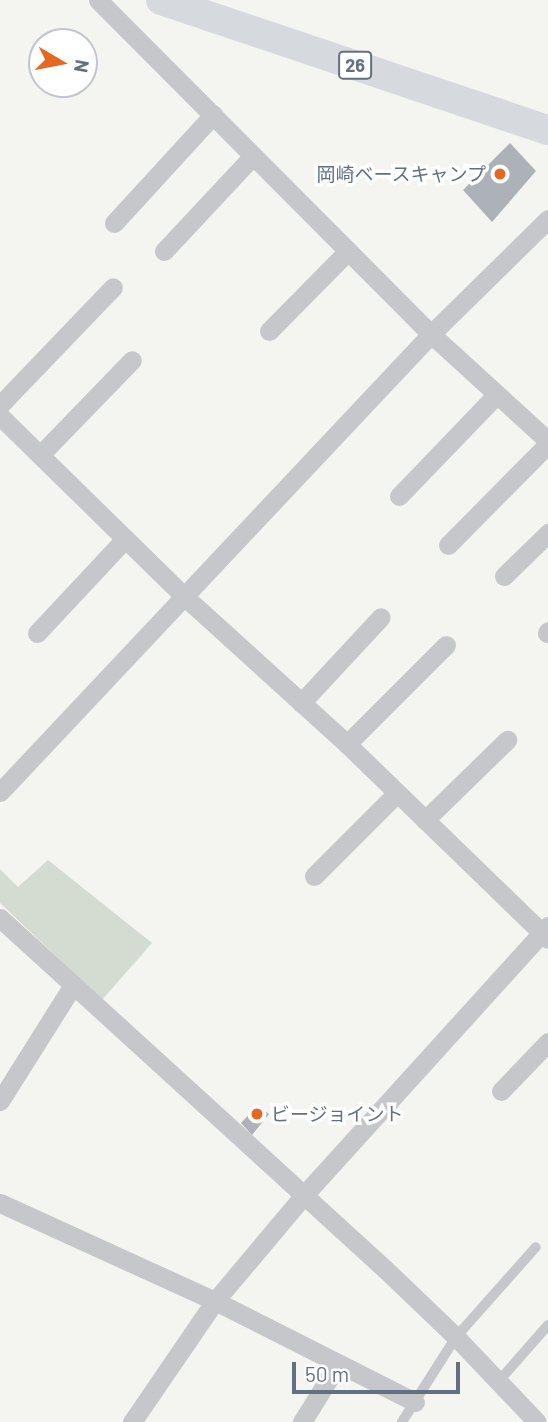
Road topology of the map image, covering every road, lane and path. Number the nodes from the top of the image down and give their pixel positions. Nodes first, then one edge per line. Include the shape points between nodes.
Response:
1 (98, 0) edge
2 (161, 0) edge
3 (213, 115) junction
4 (548, 130) edge
5 (253, 156) junction
6 (548, 219) edge
7 (114, 223) dead end
8 (164, 251) dead end
9 (348, 251) junction
10 (113, 287) dead end
11 (269, 331) dead end
12 (431, 334) junction
13 (132, 360) dead end
14 (497, 394) junction
15 (0, 405) edge
16 (0, 416) edge
17 (546, 435) edge
18 (40, 455) junction
19 (399, 496) dead end
20 (548, 533) edge
21 (125, 539) junction
22 (448, 545) dead end
23 (504, 576) dead end
24 (185, 597) junction
25 (381, 617) dead end
26 (37, 633) dead end
27 (446, 645) dead end
28 (301, 703) junction
29 (507, 740) dead end
30 (347, 744) junction
31 (0, 792) edge
32 (397, 793) junction
33 (425, 820) junction
34 (314, 876) dead end
35 (0, 919) edge
36 (546, 933) edge
37 (73, 985) junction
38 (548, 1042) edge
39 (500, 1091) dead end
40 (0, 1101) edge
41 (304, 1195) junction
42 (0, 1203) edge
43 (536, 1247) dead end
44 (215, 1301) junction
45 (548, 1325) edge
46 (456, 1337) junction
47 (338, 1364) junction
48 (498, 1382) junction
49 (415, 1402) junction
50 (132, 1422) edge
51 (302, 1422) edge
52 (402, 1422) edge
53 (537, 1422) edge

1 - 3 street
2 - 4 main road, 26
3 - 5 street
3 - 7 street
5 - 8 street
5 - 9 street
6 - 12 street
9 - 11 street
9 - 12 street
10 - 15 street
12 - 14 street
12 - 24 street
13 - 18 street
14 - 17 street
14 - 19 street
16 - 18 street
17 - 22 street
18 - 21 street
20 - 23 street
21 - 24 street
21 - 26 street
24 - 28 street
24 - 31 street
25 - 28 street
27 - 30 street
28 - 30 street
29 - 33 street
30 - 32 street
32 - 33 street
32 - 34 street
33 - 36 street
35 - 37 street
36 - 41 street
37 - 40 street
37 - 41 street
38 - 39 street
41 - 44 street
41 - 46 street
42 - 44 street
43 - 46 lane
44 - 47 street
44 - 50 street
45 - 48 lane
46 - 48 street
46 - 49 lane
47 - 49 street
47 - 51 street
48 - 53 street
49 - 52 lane

